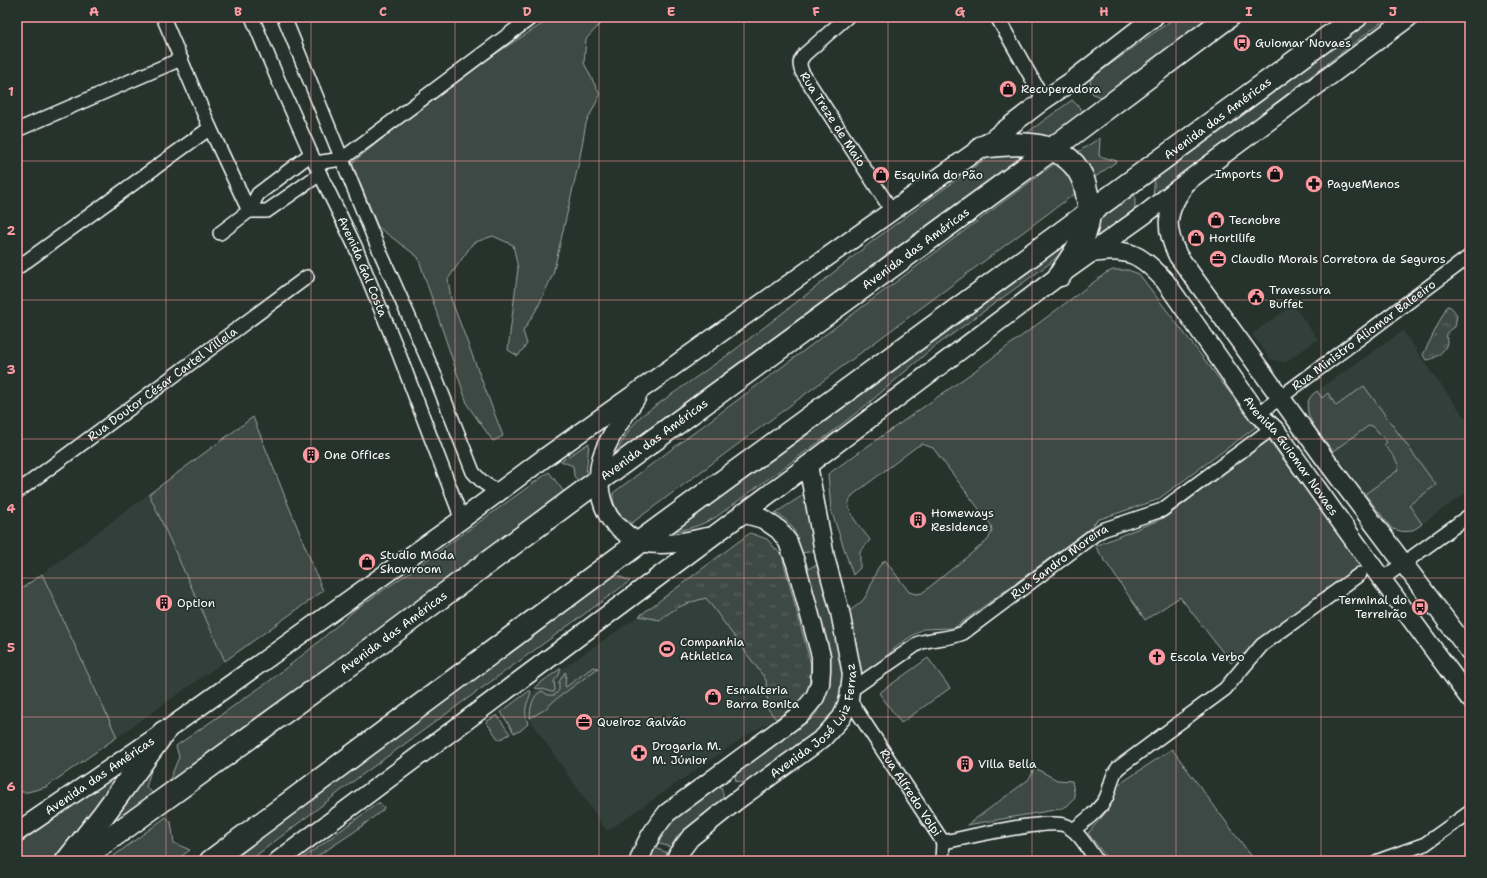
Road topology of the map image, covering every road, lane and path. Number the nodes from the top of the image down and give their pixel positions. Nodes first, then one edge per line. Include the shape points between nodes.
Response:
1 (163, 17) edge
2 (252, 17) edge
3 (284, 17) edge
4 (532, 17) edge
5 (847, 17) edge
6 (997, 17) edge
7 (1154, 17) edge
8 (1228, 17) edge
9 (1356, 17) edge
10 (1410, 17) edge
11 (181, 59) junction
12 (1044, 100) junction
13 (210, 128) junction
14 (17, 130) edge
15 (982, 147) junction
16 (1052, 149) junction
17 (342, 159) junction
18 (315, 164) junction
19 (1189, 180) junction
20 (249, 211) junction
21 (892, 211) junction
22 (1089, 213) junction
23 (220, 233) dead end
24 (374, 238) junction
25 (356, 246) junction
26 (1088, 254) junction
27 (1470, 256) edge
28 (17, 268) edge
29 (1060, 275) junction
30 (307, 277) dead end
31 (642, 389) junction
32 (1280, 398) junction
33 (1258, 414) junction
34 (1267, 432) dead end
35 (808, 465) junction
36 (599, 480) junction
37 (499, 491) junction
38 (17, 492) edge
39 (742, 514) junction
40 (1470, 515) edge
41 (461, 520) junction
42 (713, 536) junction
43 (640, 542) junction
44 (825, 557) junction
45 (1404, 564) junction
46 (797, 568) junction
47 (1360, 574) dead end
48 (1382, 579) junction
49 (1470, 652) edge
50 (850, 694) junction
51 (1470, 699) edge
52 (164, 732) junction
53 (719, 776) junction
54 (736, 801) junction
55 (1470, 812) edge
56 (1073, 830) junction
57 (17, 832) edge
58 (943, 842) junction
59 (67, 861) edge
60 (79, 861) edge
61 (211, 861) edge
62 (278, 861) edge
63 (639, 861) edge
64 (675, 861) edge
65 (942, 861) edge
66 (1097, 861) edge
67 (1378, 861) edge

1 - 11 street
2 - 18 street, Avenida Gal Costa
3 - 17 street, Avenida Gal Costa
4 - 17 street
5 - 21 street, Rua Treze de Maio via 805,54 800,66
6 - 12 street
7 - 12 main road, Avenida das Américas
8 - 16 highway, Avenida das Américas
9 - 22 highway, Avenida das Américas
10 - 19 main road
11 - 13 street
11 - 14 street
12 - 15 main road, Avenida das Américas
13 - 20 street
13 - 28 street
15 - 16 highway via 1005,143
15 - 21 main road, Avenida das Américas
16 - 22 highway via 1064,154 1080,171 1086,182
16 - 36 highway, Avenida das Américas
17 - 18 street
17 - 24 street, Avenida Gal Costa
18 - 20 street via 258,194
18 - 20 street via 267,211
18 - 25 street, Avenida Gal Costa
19 - 26 main road
19 - 32 main road via 1176,198 1169,217 1168,230 1171,242 1178,256
20 - 23 street
21 - 31 main road, Avenida das Américas
22 - 29 highway via 1085,232
22 - 43 highway, Avenida das Américas
24 - 25 street
24 - 37 street, Avenida Gal Costa via 436,378 473,472 489,487
25 - 41 street, Avenida Gal Costa
26 - 29 main road
26 - 33 main road, Avenida Guiomar Novaes via 1110,250 1126,252 1152,266
27 - 32 street, Rua Ministro Aliomar Baleeiro
29 - 35 main road
30 - 38 street, Rua Doutor César Cartel Villela
31 - 36 main road via 610,439 601,460
31 - 37 main road, Avenida das Américas
32 - 33 street, Rua Ministro Aliomar Baleeiro
32 - 45 main road
33 - 48 main road, Avenida Guiomar Novaes via 1276,431
34 - 50 street, Rua Sandro Moreira via 1162,510 1102,530 963,633 919,643
35 - 39 main road
35 - 44 main road, Avenida José Luiz Ferraz
36 - 43 main road via 607,513 630,538
36 - 60 highway, Avenida das Américas
37 - 41 main road, Avenida das Américas
39 - 42 main road
39 - 46 main road, Avenida José Luiz Ferraz via 763,519 779,530 788,542
40 - 45 street
41 - 52 main road, Avenida das Américas
42 - 43 main road via 667,545
42 - 62 main road
43 - 61 highway, Avenida das Américas
44 - 46 main road via 805,559
44 - 50 main road, Avenida José Luiz Ferraz via 840,612 852,674
45 - 48 street
45 - 49 main road
46 - 53 main road, Avenida José Luiz Ferraz via 821,656 820,684 816,697 802,713
47 - 56 street via 1262,645 1225,689 1118,768 1112,777 1105,800 1091,816
48 - 51 main road, Avenida Guiomar Novaes
50 - 54 main road, Avenida José Luiz Ferraz via 842,718 824,738
50 - 58 street, Rua Alfredo Volpi
52 - 57 main road, Avenida das Américas
52 - 59 highway
53 - 54 main road
53 - 63 main road, Avenida José Luiz Ferraz via 667,813 645,843
54 - 64 main road, Avenida José Luiz Ferraz via 690,838
55 - 67 street via 1425,844
56 - 58 street, Rua Alfredo Volpi via 1057,823 1044,824
56 - 66 street
58 - 65 street

